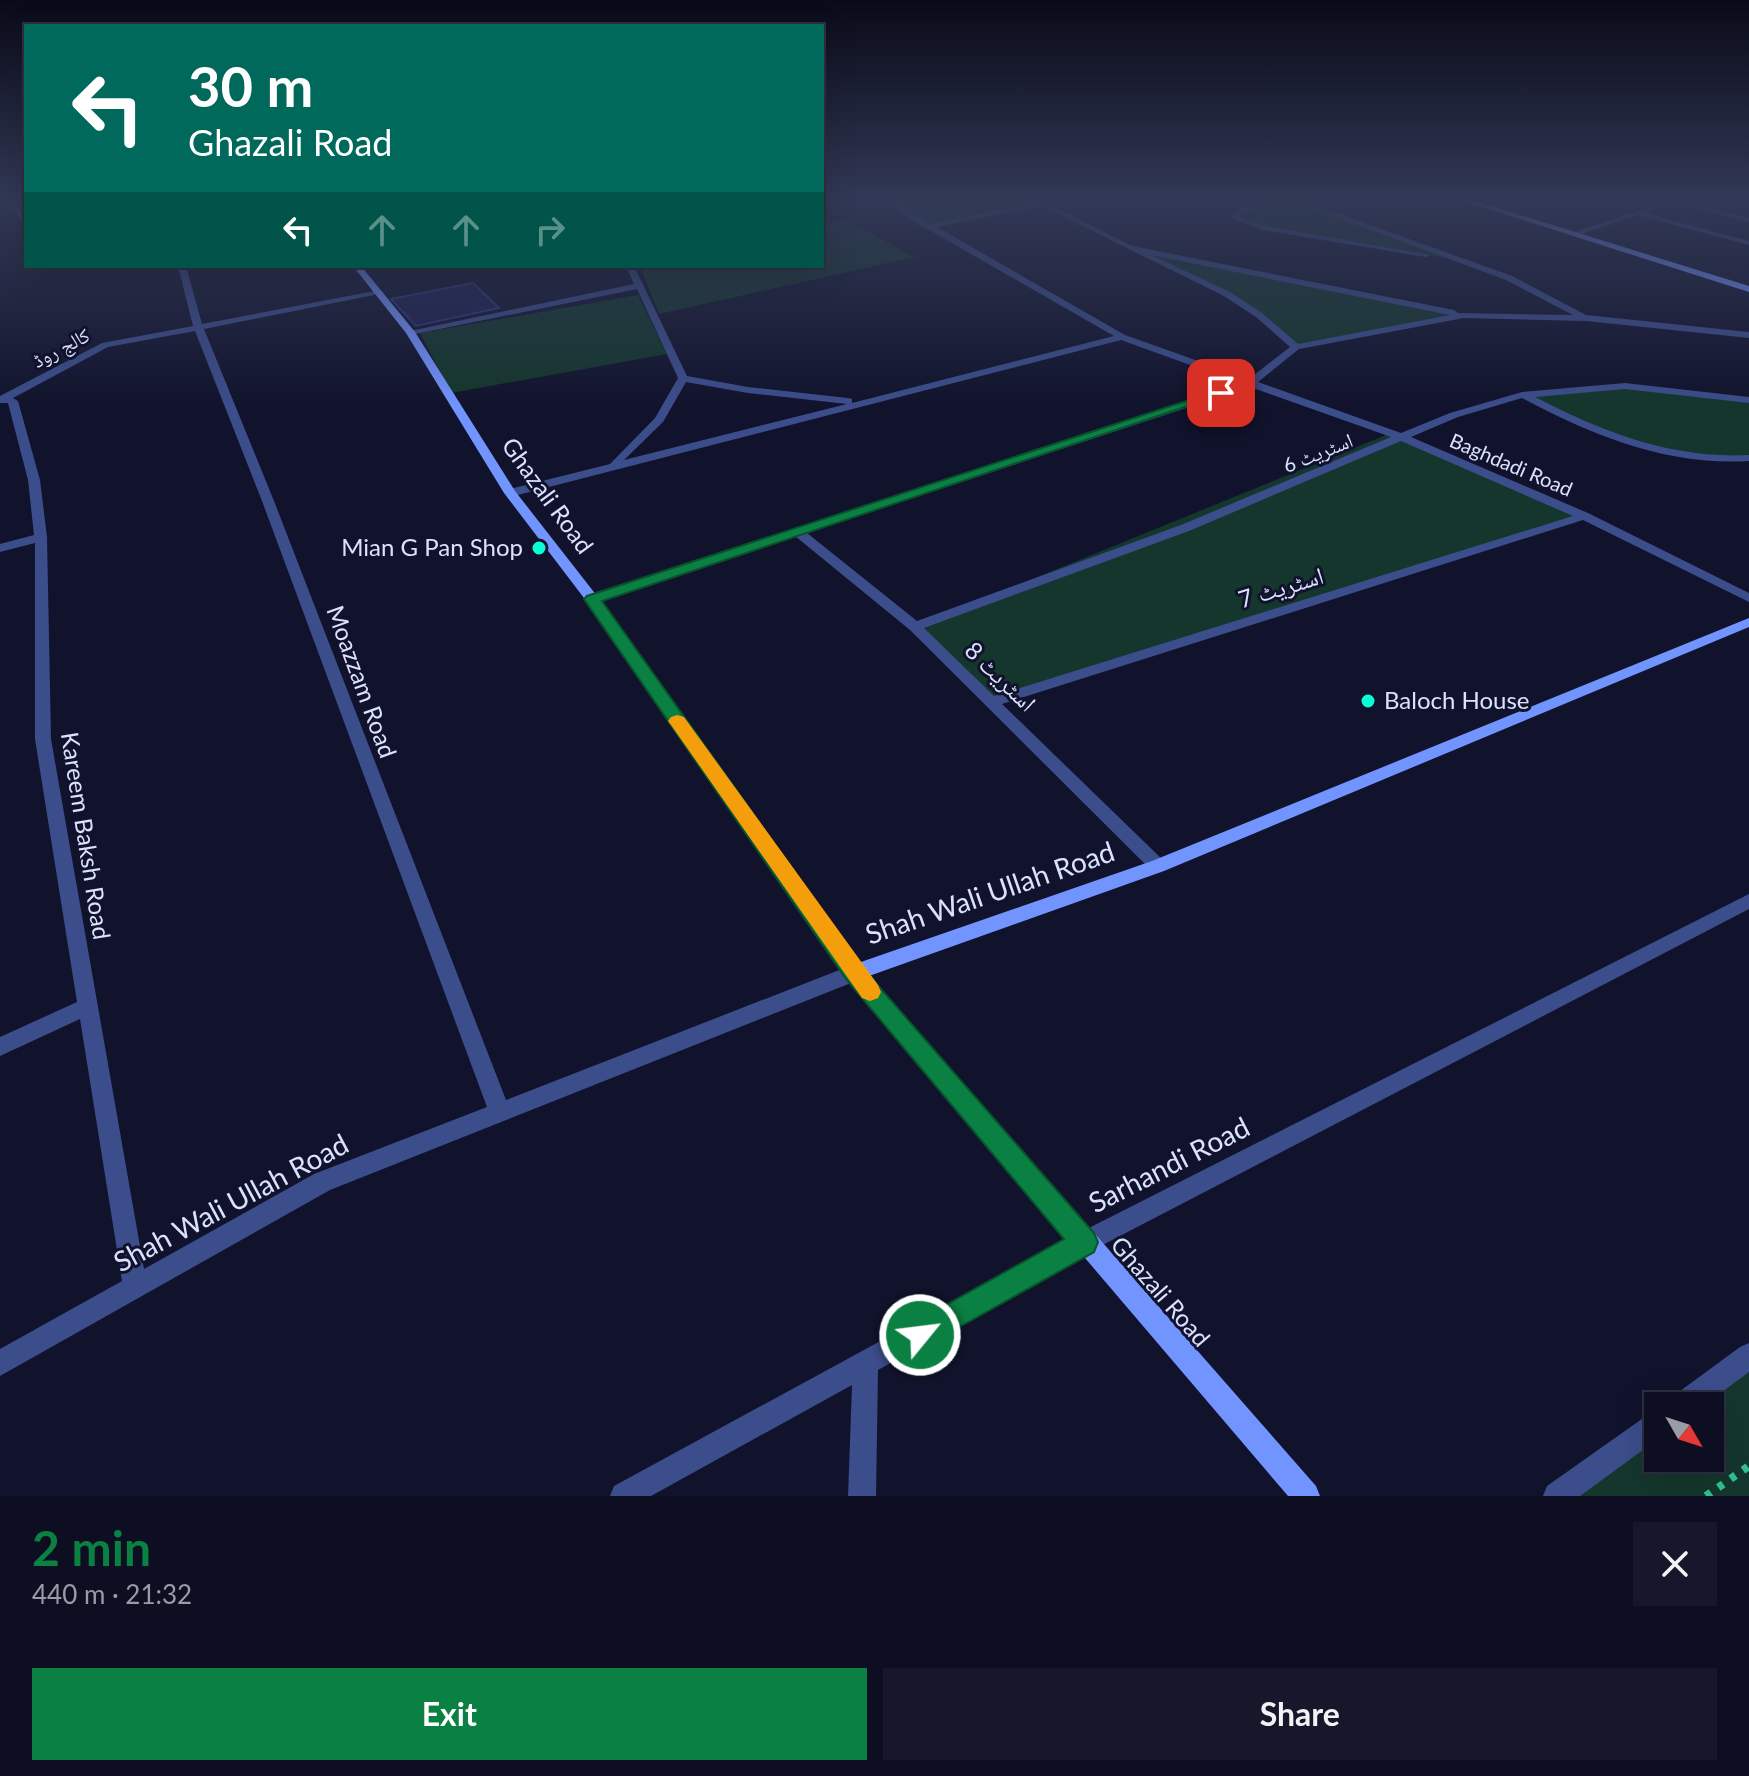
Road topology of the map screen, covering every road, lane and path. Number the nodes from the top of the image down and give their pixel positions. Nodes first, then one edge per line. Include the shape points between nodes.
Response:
1 (183, 269) edge
2 (359, 269) edge
3 (631, 269) edge
4 (1005, 269) edge
5 (1174, 269) edge
6 (1234, 269) edge
7 (1484, 269) edge
8 (1684, 269) edge
9 (640, 286) junction
10 (1749, 289) edge
11 (380, 293) junction
12 (1464, 315) junction
13 (1586, 318) junction
14 (198, 327) junction
15 (410, 332) junction
16 (1749, 335) edge
17 (1122, 337) junction
18 (1296, 347) junction
19 (683, 378) junction
20 (1251, 383) junction
21 (1522, 395) junction
22 (2, 400) edge
23 (1749, 400) edge
24 (862, 403) junction
25 (1403, 438) junction
26 (1749, 458) edge
27 (612, 465) junction
28 (510, 493) junction
29 (1584, 516) junction
30 (799, 533) junction
31 (41, 537) junction
32 (0, 548) edge
33 (1749, 598) edge
34 (592, 599) junction
35 (1749, 622) edge
36 (915, 627) junction
37 (991, 702) junction
38 (1158, 866) junction
39 (1749, 901) edge
40 (854, 973) junction
41 (88, 1006) junction
42 (0, 1047) edge
43 (500, 1113) junction
44 (1085, 1242) junction
45 (135, 1287) junction
46 (1749, 1356) edge
47 (0, 1363) edge
48 (865, 1366) junction
49 (1700, 1392) edge
50 (1644, 1433) edge
51 (1749, 1466) edge
52 (624, 1496) edge
53 (862, 1496) edge
54 (1306, 1496) edge
55 (1557, 1496) edge
56 (1706, 1496) edge

1 - 14 street, Moazzam Road
2 - 11 main road, Ghazali Road
3 - 9 street
4 - 17 street, Baghdadi Road
5 - 18 street via 1227,294
6 - 12 street
7 - 13 street
8 - 10 main road
9 - 15 street
9 - 19 street
11 - 14 street, کالج روڈ
11 - 15 main road, Ghazali Road
12 - 13 street
12 - 18 street
13 - 16 street
14 - 22 street, کالج روڈ via 105,345
14 - 43 street, Moazzam Road
15 - 28 main road, Ghazali Road
17 - 20 street, Baghdadi Road
17 - 24 street
18 - 20 street
19 - 24 street
19 - 27 street via 659,420
20 - 25 street, Baghdadi Road
20 - 30 street
21 - 23 street, اسٹریٹ 6 via 1625,386
21 - 25 street, اسٹریٹ 6 via 1454,415
21 - 26 street via 1660,452 1726,461
22 - 31 street, Kareem Baksh Road via 13,401 31,467
24 - 27 street
25 - 29 street, Baghdadi Road
25 - 36 street, اسٹریٹ 6 via 1185,528
27 - 28 street
28 - 34 main road, Ghazali Road
29 - 33 street, Baghdadi Road
29 - 37 street, اسٹریٹ 7
30 - 34 street
30 - 36 street, اسٹریٹ 8
31 - 32 street
31 - 41 street, Kareem Baksh Road via 43,739
34 - 40 main road, Ghazali Road
35 - 38 main road, Shah Wali Ullah Road
36 - 37 street, اسٹریٹ 8
37 - 38 street, اسٹریٹ 8
38 - 40 main road, Shah Wali Ullah Road
39 - 44 street, Sarhandi Road
40 - 43 street, Shah Wali Ullah Road
40 - 44 main road, Ghazali Road
41 - 42 street
41 - 45 street, Kareem Baksh Road
43 - 45 street, Shah Wali Ullah Road via 322,1182
44 - 48 street, Sarhandi Road
44 - 54 main road, Ghazali Road
45 - 47 street, Shah Wali Ullah Road
46 - 49 street
48 - 52 street, Sarhandi Road
48 - 53 street
50 - 55 street
51 - 56 path

